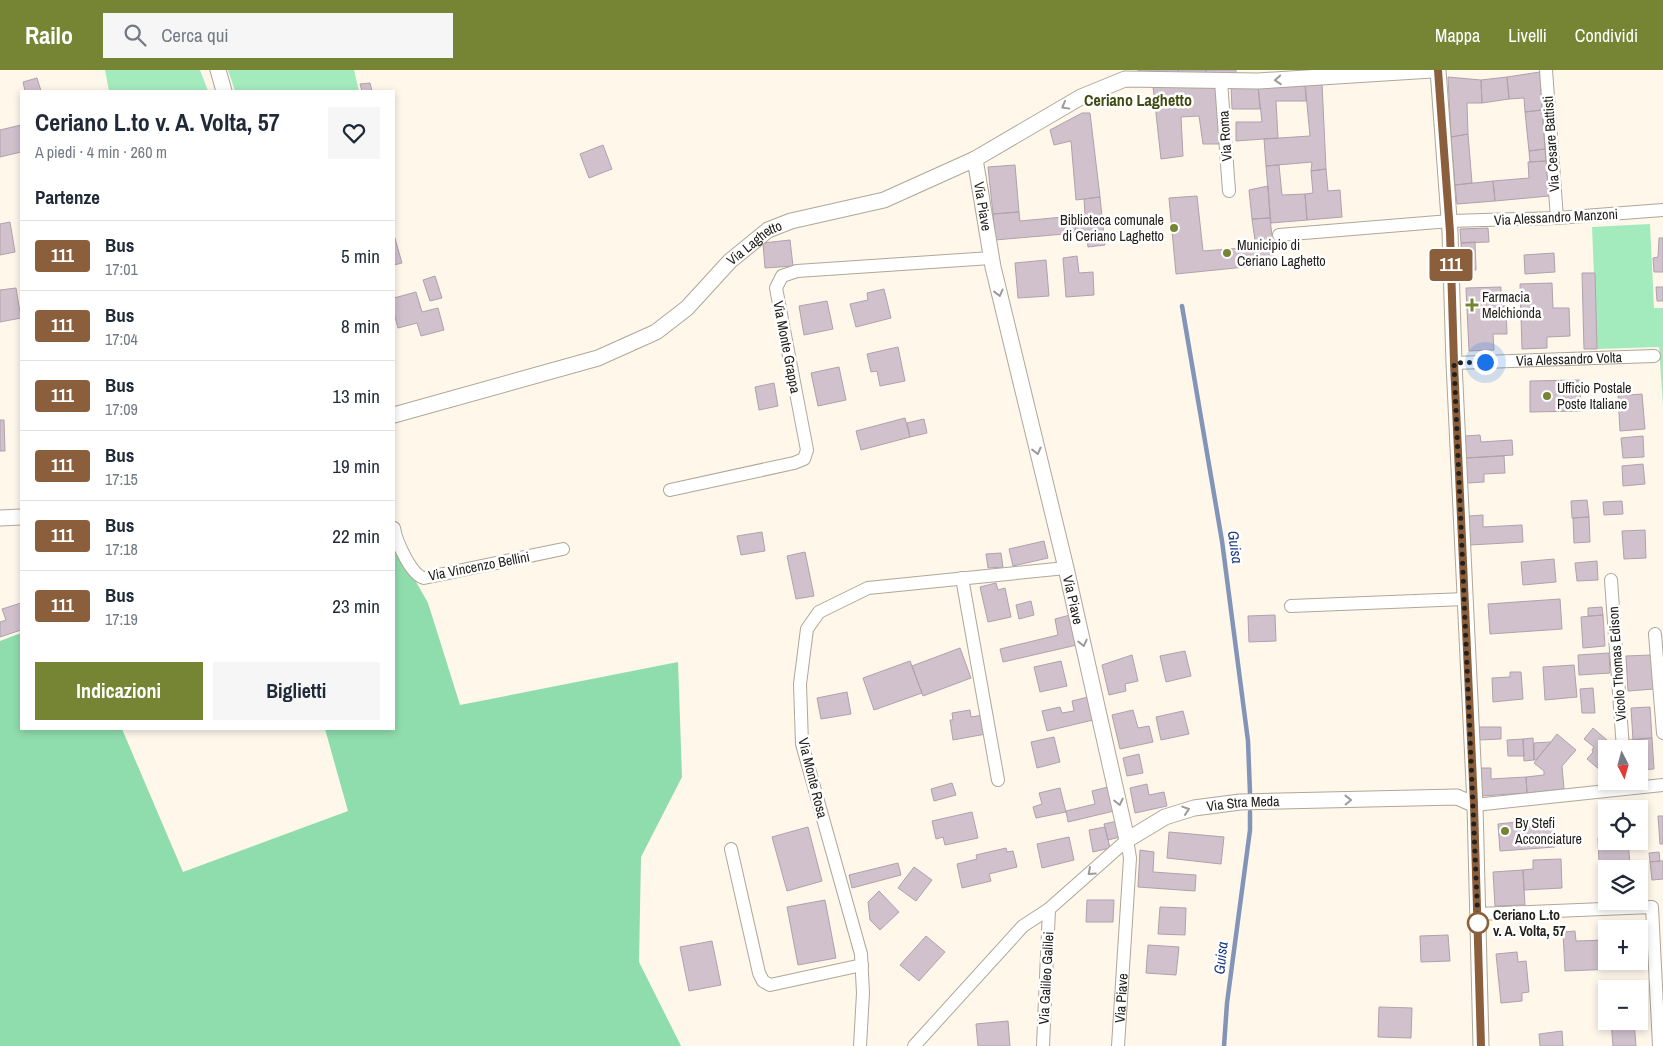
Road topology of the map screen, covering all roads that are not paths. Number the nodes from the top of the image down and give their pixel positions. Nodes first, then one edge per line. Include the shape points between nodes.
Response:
1 (218, 70) edge
2 (1432, 70) edge
3 (1438, 70) edge
4 (1546, 70) edge
5 (1128, 74) edge
6 (1257, 76) edge
7 (1221, 80) junction
8 (224, 90) edge
9 (975, 159) junction
10 (1229, 191) dead end
11 (1663, 210) edge
12 (1557, 218) junction
13 (1450, 221) junction
14 (1279, 235) dead end
15 (991, 258) junction
16 (1654, 356) dead end
17 (1454, 363) junction
18 (395, 414) edge
19 (670, 490) dead end
20 (20, 517) edge
21 (0, 518) edge
22 (395, 537) edge
23 (563, 549) dead end
24 (1066, 568) junction
25 (962, 578) junction
26 (1611, 580) dead end
27 (1465, 599) junction
28 (1291, 606) dead end
29 (1655, 634) dead end
30 (1663, 733) edge
31 (1622, 740) edge
32 (998, 780) dead end
33 (1648, 785) edge
34 (1663, 785) edge
35 (1598, 789) edge
36 (1474, 805) junction
37 (1127, 840) junction
38 (732, 849) dead end
39 (1049, 909) junction
40 (1478, 914) junction
41 (862, 965) junction
42 (860, 1046) edge
43 (914, 1046) edge
44 (1043, 1046) edge
45 (1118, 1046) edge
46 (1481, 1046) edge
47 (1659, 1046) edge

1 - 8 street
2 -> 6 street
3 - 13 street
4 - 12 street, Via Cesare Battisti
5 - 7 street
5 -> 9 street, Via Laghetto via 1081,97
6 - 7 street
7 - 10 street, Via Roma
9 - 15 street, Via Piave
9 - 18 street, Via Laghetto via 870,205 791,221 768,230 730,261 687,308 656,332 598,358
11 - 12 street, Via Alessandro Manzoni
12 - 13 street, Via Alessandro Manzoni
13 - 14 street, Via Alessandro Manzoni
13 - 17 street
15 - 19 street, Via Monte Grappa via 797,271 782,276 776,288 808,450 804,459
15 -> 24 street, Via Piave
16 - 17 street, Via Alessandro Volta
17 - 27 street
20 - 21 street
22 - 23 street, Via Vincenzo Bellini via 413,571 424,578
24 - 25 street, Via Monte Rosa
24 -> 37 street, Via Piave
25 - 32 street
25 - 41 street, Via Monte Rosa via 868,588 819,612 806,629 800,684 802,744
26 - 31 street, Vicolo Thomas Edison
27 - 28 street
27 - 36 street
29 - 30 street
33 - 34 street, Via Stra Meda
35 - 36 street, Via Stra Meda
37 -> 36 street, Via Stra Meda via 1165,817 1194,808 1240,802 1457,797
36 - 40 street
37 -> 39 street, Via Stra Meda
37 - 45 street, Via Piave via 1130,858
38 - 41 street via 763,981 770,985
39 - 43 street, Via Stra Meda via 1023,926
39 - 44 street, Via Galileo Galilei
40 - 46 street
40 - 47 street via 1652,908
41 - 42 street, Via Monte Rosa

